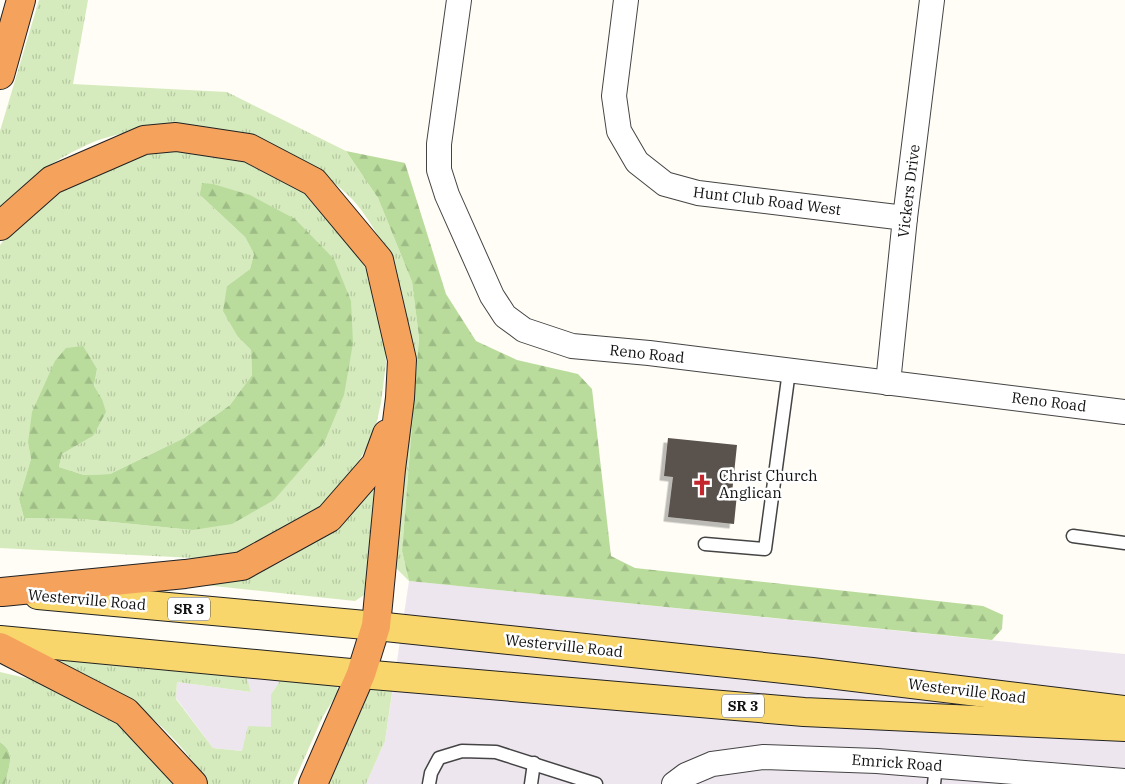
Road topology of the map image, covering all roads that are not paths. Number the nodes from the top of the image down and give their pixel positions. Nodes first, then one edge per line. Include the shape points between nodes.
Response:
1 (21, 0) edge
2 (459, 0) edge
3 (626, 0) edge
4 (932, 0) edge
5 (0, 75) edge
6 (905, 218) junction
7 (0, 226) edge
8 (789, 371) junction
9 (888, 383) junction
10 (400, 398) junction
11 (1125, 412) edge
12 (1073, 536) dead end
13 (1125, 543) edge
14 (705, 544) dead end
15 (1, 592) edge
16 (376, 626) junction
17 (0, 640) edge
18 (0, 647) edge
19 (361, 674) junction
20 (1125, 710) edge
21 (1125, 727) edge
22 (534, 763) junction
23 (935, 775) edge
24 (1000, 777) edge
25 (1056, 780) edge
26 (1125, 781) edge
27 (193, 784) edge
28 (313, 784) edge
29 (429, 784) edge
30 (531, 784) edge
31 (596, 784) edge
32 (674, 784) edge

1 - 5 highway
2 - 8 street, Reno Road via 439,144 439,170 492,296 505,316 524,330 572,346
3 - 6 street, Hunt Club Road West via 614,96 619,131 637,162 664,184 698,193
4 - 6 street, Vickers Drive
6 - 9 street, Vickers Drive
7 - 10 highway via 52,180 144,140 176,137 249,148 314,182 379,260 402,360
8 - 9 street, Reno Road
8 - 14 lane via 765,549
9 - 11 street, Reno Road
10 - 15 highway via 376,464 329,518 242,566
10 - 16 highway
12 - 13 lane
15 - 16 main road, Westerville Road / SR 3
16 - 19 highway
16 - 20 main road, Westerville Road / SR 3 via 802,671
17 - 19 main road, Westerville Road / SR 3
18 - 27 highway via 126,712
19 - 21 main road, Westerville Road / SR 3 via 804,712
19 - 28 highway
22 - 29 lane via 496,752 462,751 439,758
22 - 30 lane
22 - 31 lane
23 - 24 street, Emrick Road
23 - 32 street, Emrick Road via 764,757 712,764
24 - 25 street, Emrick Road
25 - 26 street, Emrick Road

